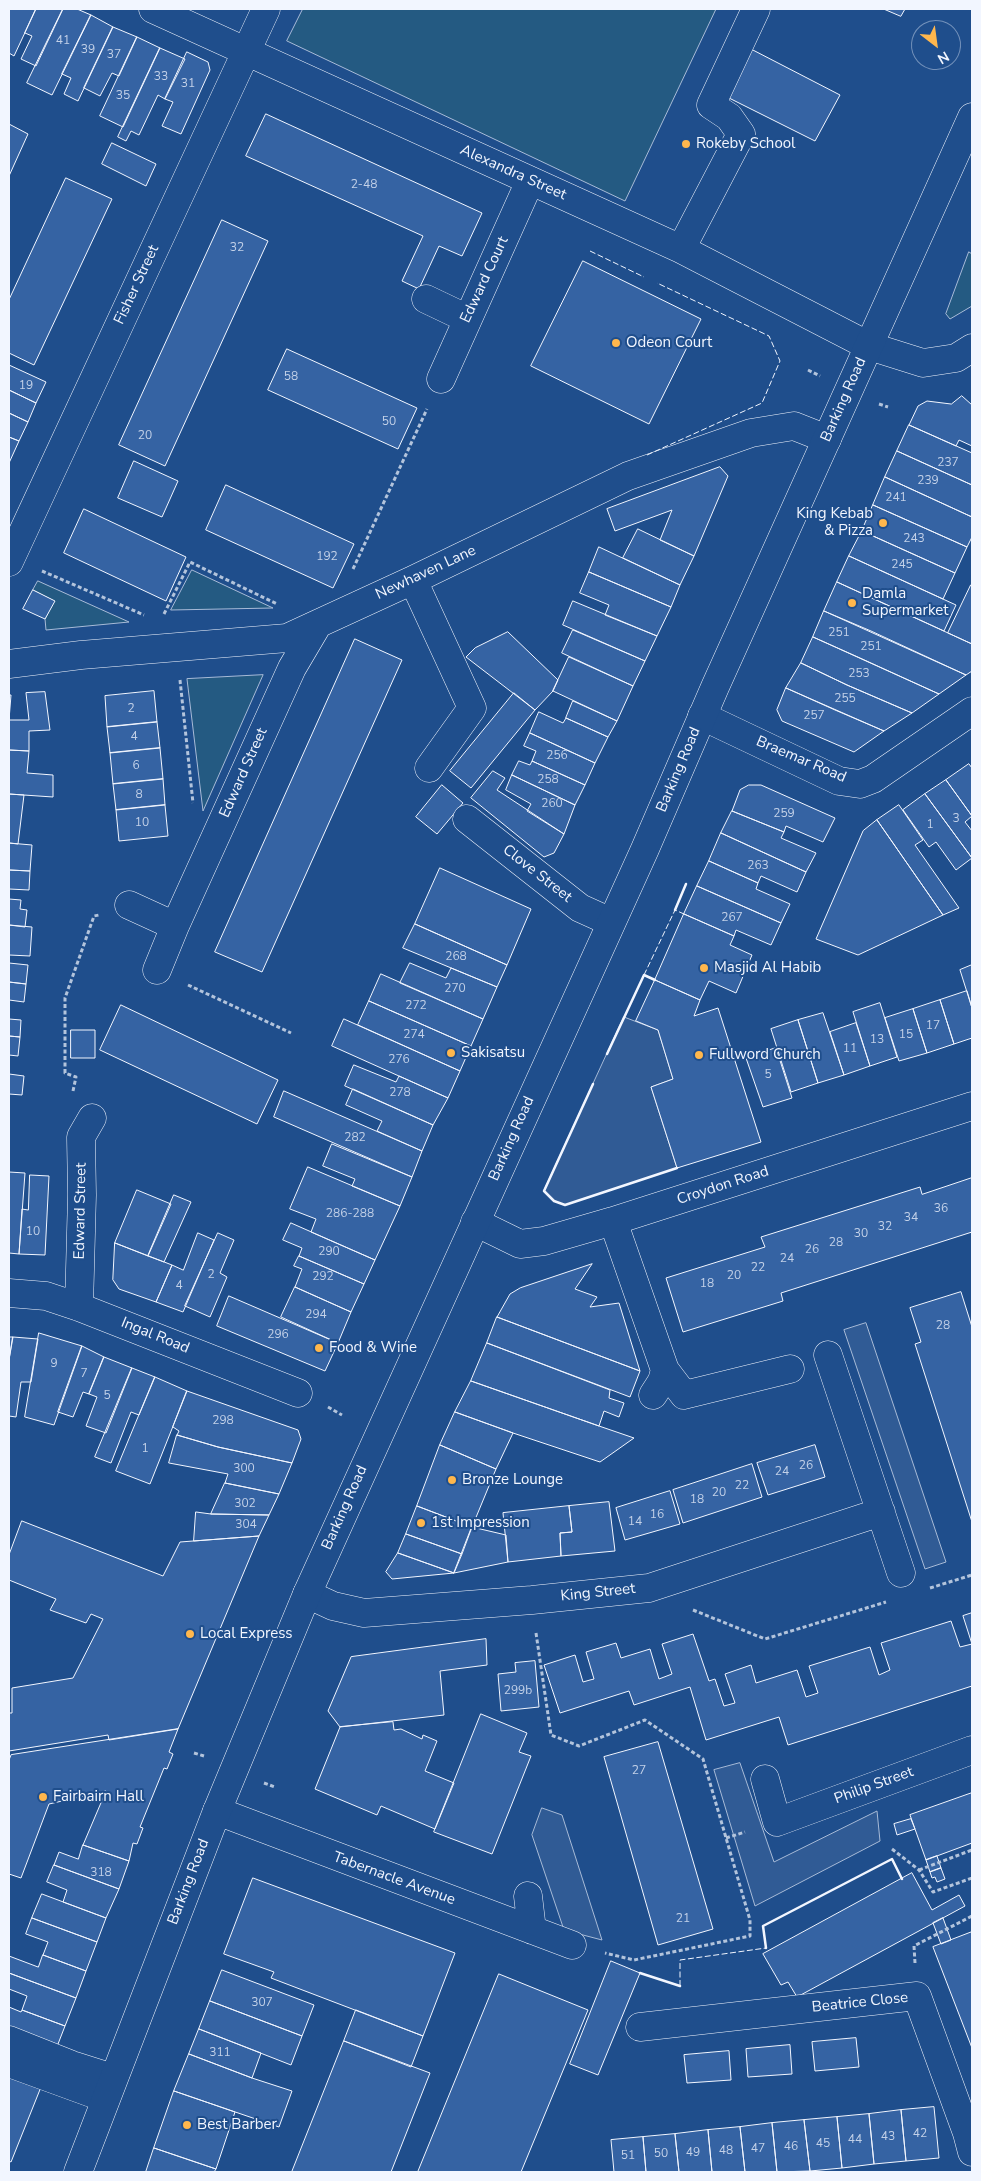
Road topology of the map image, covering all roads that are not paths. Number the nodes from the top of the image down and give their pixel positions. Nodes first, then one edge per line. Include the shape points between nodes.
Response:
1 (154, 9) edge
2 (266, 9) edge
3 (756, 9) edge
4 (246, 52) junction
5 (972, 116) edge
6 (530, 181) junction
7 (681, 249) junction
8 (426, 300) dead end
9 (468, 319) junction
10 (869, 346) junction
11 (972, 348) edge
12 (441, 379) road end
13 (827, 439) junction
14 (10, 560) edge
15 (413, 580) junction
16 (326, 619) junction
17 (9, 664) edge
18 (972, 710) edge
19 (702, 716) junction
20 (429, 768) dead end
21 (467, 819) dead end
22 (129, 905) road end
23 (611, 922) junction
24 (175, 926) junction
25 (157, 970) road end
26 (972, 1106) edge
27 (92, 1118) road end
28 (613, 1221) junction
29 (474, 1222) junction
30 (9, 1293) edge
31 (79, 1306) junction
32 (828, 1355) dead end
33 (790, 1369) dead end
34 (665, 1370) junction
35 (298, 1393) dead end
36 (653, 1395) dead end
37 (881, 1512) junction
38 (901, 1573) dead end
39 (307, 1594) junction
40 (972, 1750) edge
41 (765, 1779) dead end
42 (216, 1811) junction
43 (528, 1896) dead end
44 (532, 1930) junction
45 (572, 1945) road end
46 (640, 2027) dead end
47 (9, 2040) edge
48 (9, 2063) edge
49 (109, 2088) junction
50 (972, 2152) edge
51 (78, 2172) edge

1 - 4 street, Alexandra Street
2 - 4 street, Fisher Street
3 - 7 street via 711,105 729,117 741,134
4 - 6 street, Alexandra Street
4 - 14 street, Fisher Street
5 - 10 street, Barking Road
6 - 7 street, Alexandra Street
6 - 9 street, Edward Court
7 - 10 street, Alexandra Street
8 - 9 street
9 - 12 street, Edward Court
10 - 11 street via 922,363 956,358
10 - 13 street, Barking Road
13 - 15 street, Newhaven Lane via 794,426 751,434 628,476
13 - 19 street, Barking Road
15 - 16 street, Newhaven Lane
15 - 20 street via 472,708
16 - 17 street, Newhaven Lane via 287,638
16 - 24 street, Edward Street via 292,668
18 - 19 street, Braemar Road via 873,779 860,784 840,781
19 - 23 street, Barking Road
21 - 23 street, Clove Street via 580,908
22 - 24 street
23 - 29 street, Barking Road
24 - 25 street, Edward Street
26 - 28 street, Croydon Road
27 - 31 street, Edward Street via 82,1136
28 - 29 street, Croydon Road via 544,1241 520,1244
28 - 34 street
29 - 39 street, Barking Road
30 - 31 street, Ingal Road via 46,1296
31 - 35 street, Ingal Road
32 - 37 street
33 - 34 street via 684,1395
34 - 36 street
37 - 38 street
37 - 39 street, King Street via 649,1588 364,1613 333,1606
39 - 42 street, Barking Road
40 - 41 street, Philip Street via 777,1822
42 - 44 street, Tabernacle Avenue
42 - 49 street, Barking Road
43 - 44 street
44 - 45 street, Tabernacle Avenue
46 - 50 street, Beatrice Close via 917,1996
47 - 49 street via 72,2065
48 - 49 street
49 - 51 street, Barking Road

